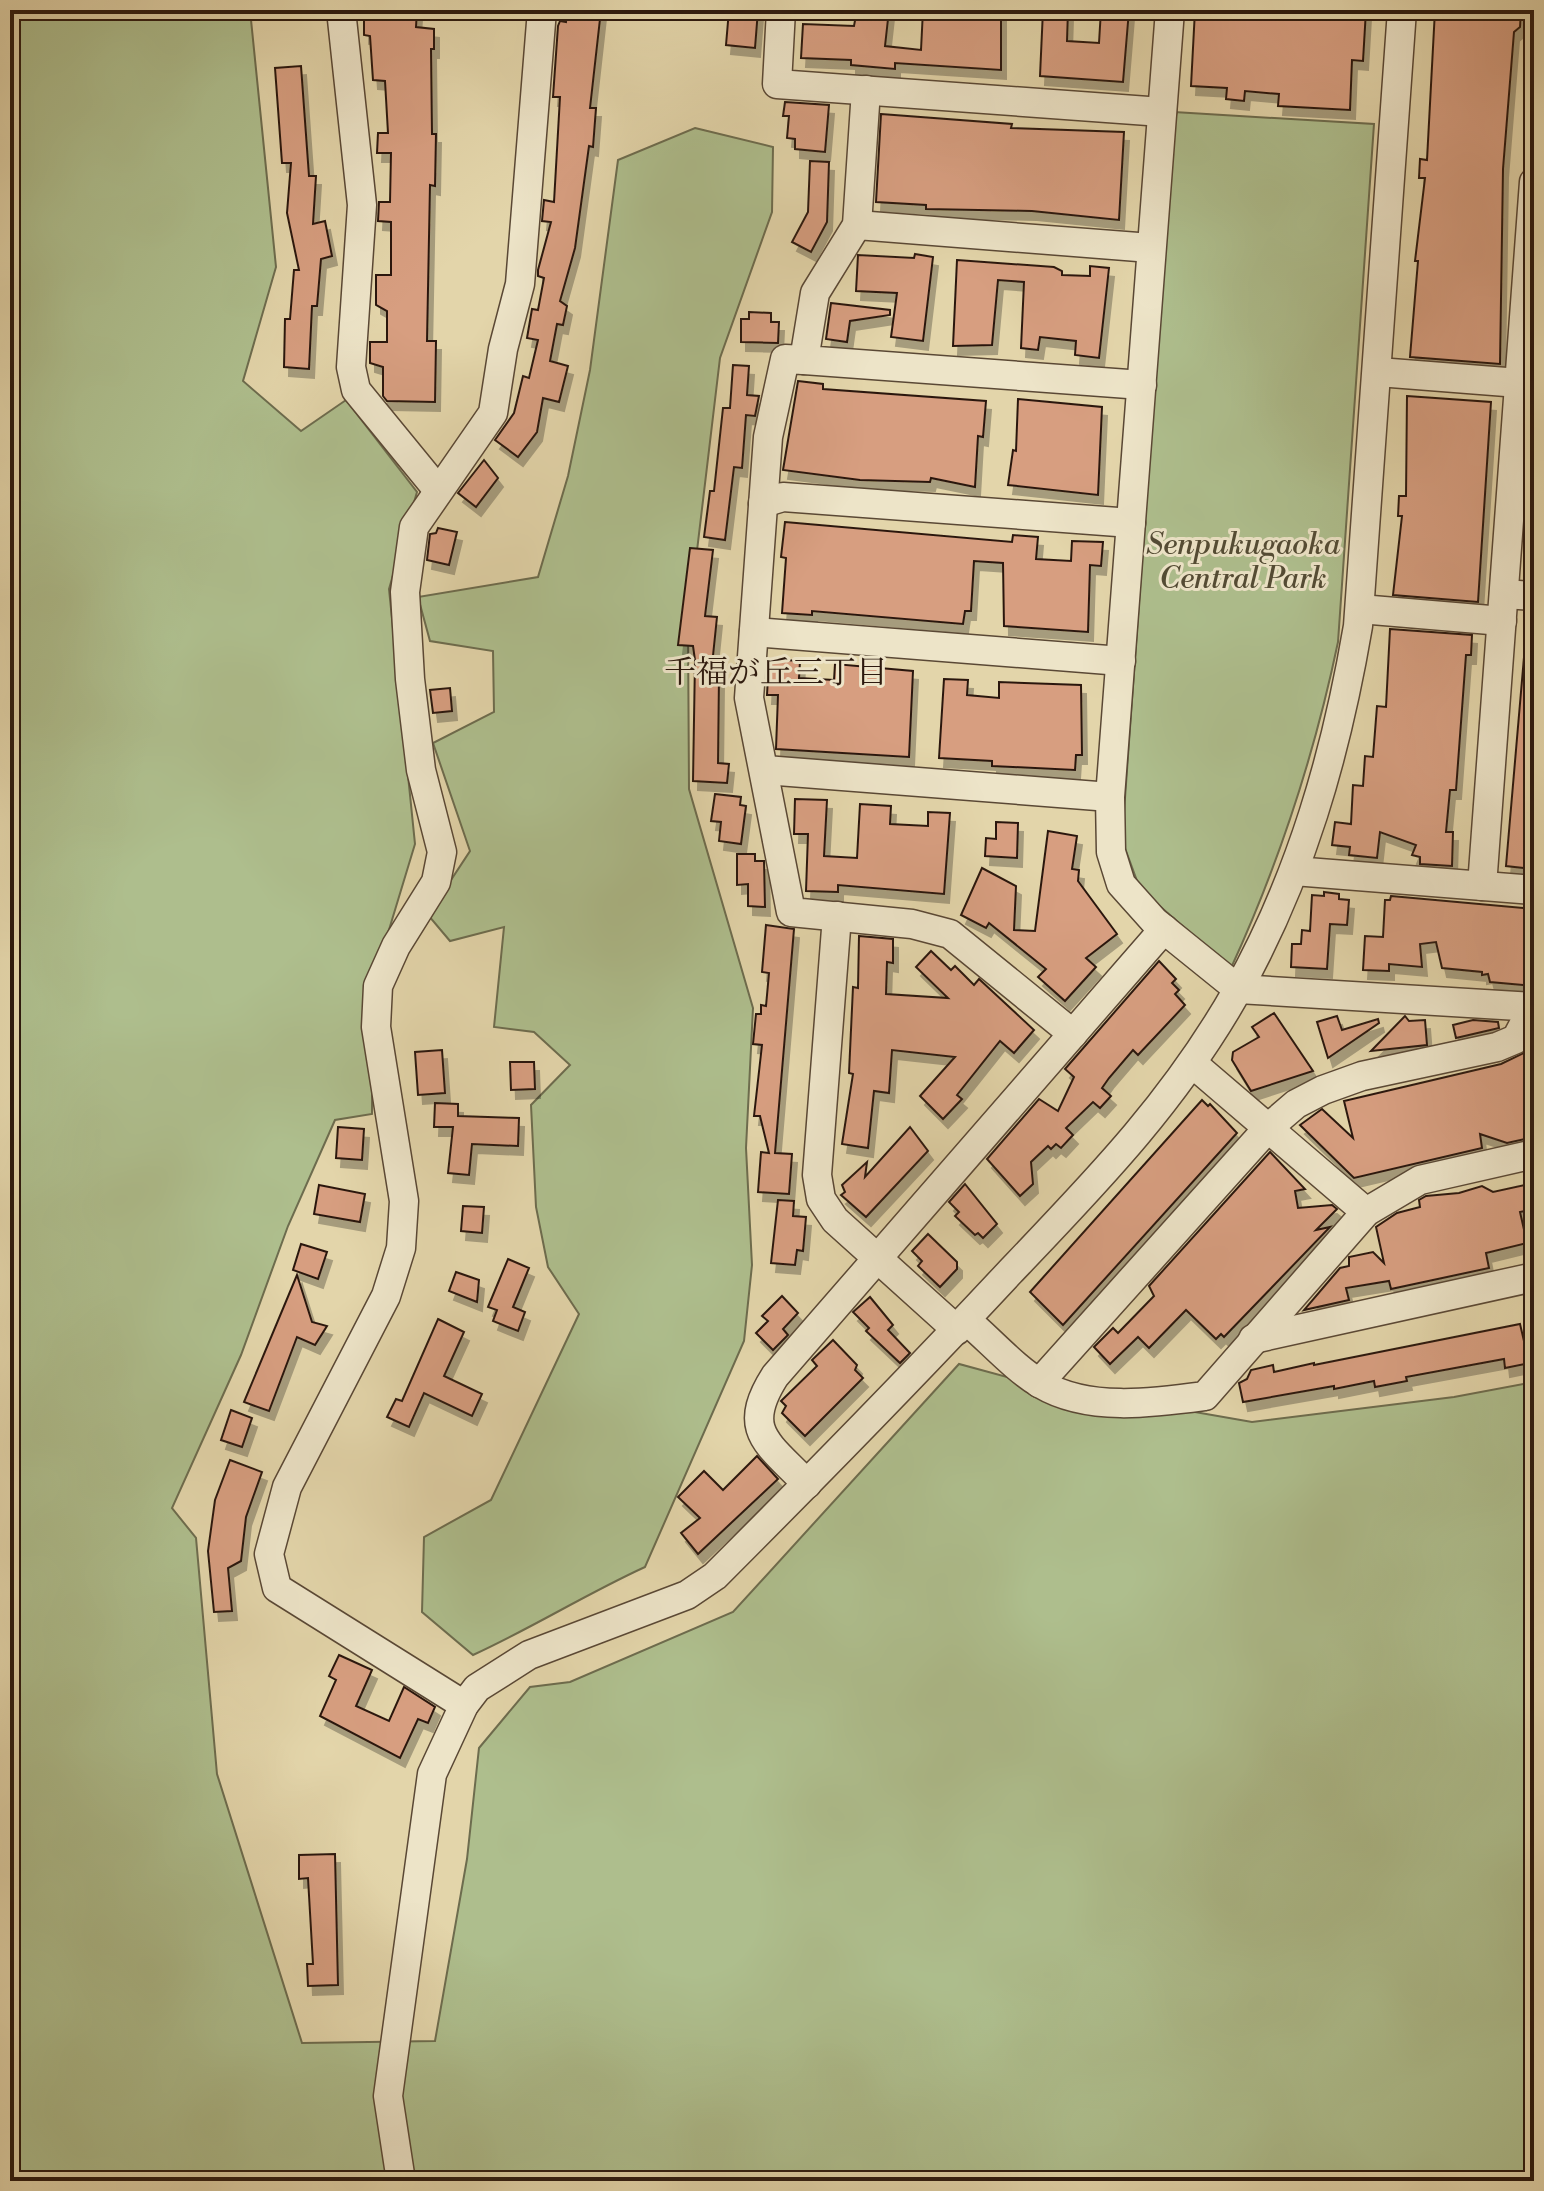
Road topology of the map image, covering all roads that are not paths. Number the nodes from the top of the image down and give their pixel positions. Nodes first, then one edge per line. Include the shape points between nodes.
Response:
1 (341, 10) edge
2 (542, 10) edge
3 (781, 10) edge
4 (1170, 10) edge
5 (1402, 10) edge
6 (866, 90) junction
7 (1162, 112) junction
8 (1534, 182) edge
9 (857, 225) junction
10 (1151, 248) junction
11 (804, 360) junction
12 (1378, 372) junction
13 (1519, 383) junction
14 (1142, 385) junction
15 (1523, 480) edge
16 (437, 489) junction
17 (763, 503) junction
18 (1131, 523) junction
19 (1534, 596) edge
20 (1503, 608) junction
21 (1360, 609) junction
22 (754, 632) junction
23 (1121, 661) junction
24 (765, 770) junction
25 (1110, 797) junction
26 (1294, 871) junction
27 (1482, 886) junction
28 (1534, 890) edge
29 (837, 916) junction
30 (1164, 929) junction
31 (1238, 989) junction
32 (1534, 1007) edge
33 (1073, 1034) junction
34 (1192, 1063) junction
35 (1268, 1128) junction
36 (1534, 1154) edge
37 (1366, 1212) junction
38 (877, 1258) junction
39 (1534, 1277) edge
40 (961, 1325) junction
41 (1253, 1339) junction
42 (1039, 1383) junction
43 (807, 1484) junction
44 (464, 1705) junction
45 (401, 2181) edge

1 - 16 street via 362,205 351,367 356,390
2 - 16 street via 520,284 493,413
3 - 6 street via 777,84
4 - 7 street
5 - 12 street
6 - 7 street
6 - 9 street
7 - 10 street
8 - 13 street
9 - 10 street
9 - 11 street via 815,293
10 - 14 street
11 - 14 street
11 - 17 street via 785,359 768,437
12 - 13 street
12 - 21 street
13 - 15 street
14 - 18 street
15 - 20 street
16 - 44 street via 414,527 405,592 421,770 442,852 436,882 378,986 376,1027 404,1201 401,1248 386,1296 287,1487 269,1554 277,1588
17 - 18 street via 783,497
17 - 22 street
18 - 23 street
19 - 20 street
20 - 21 street
20 - 27 street
21 - 26 street via 1322,796
22 - 23 street
22 - 24 street via 749,698
23 - 25 street
24 - 25 street
24 - 29 street via 791,912
25 - 30 street via 1111,852 1121,884
26 - 27 street
26 - 31 street
27 - 28 street
29 - 33 street via 950,934
29 - 38 street via 817,1175 821,1199 835,1220
30 - 31 street
30 - 33 street
31 - 32 street
31 - 34 street
32 - 35 street via 1516,1039 1362,1076 1296,1104
33 - 38 street
34 - 35 street
34 - 40 street via 1164,1104
35 - 37 street
35 - 42 street
36 - 37 street via 1420,1180
37 - 41 street
38 - 40 street
38 - 43 street via 761,1398 756,1417 764,1436
39 - 41 street
40 - 42 street
40 - 43 street
41 - 42 street via 1205,1396 1119,1402 1062,1394
43 - 44 street via 715,1576 687,1595 558,1640 477,1688
44 - 45 street via 432,1774 388,2096

